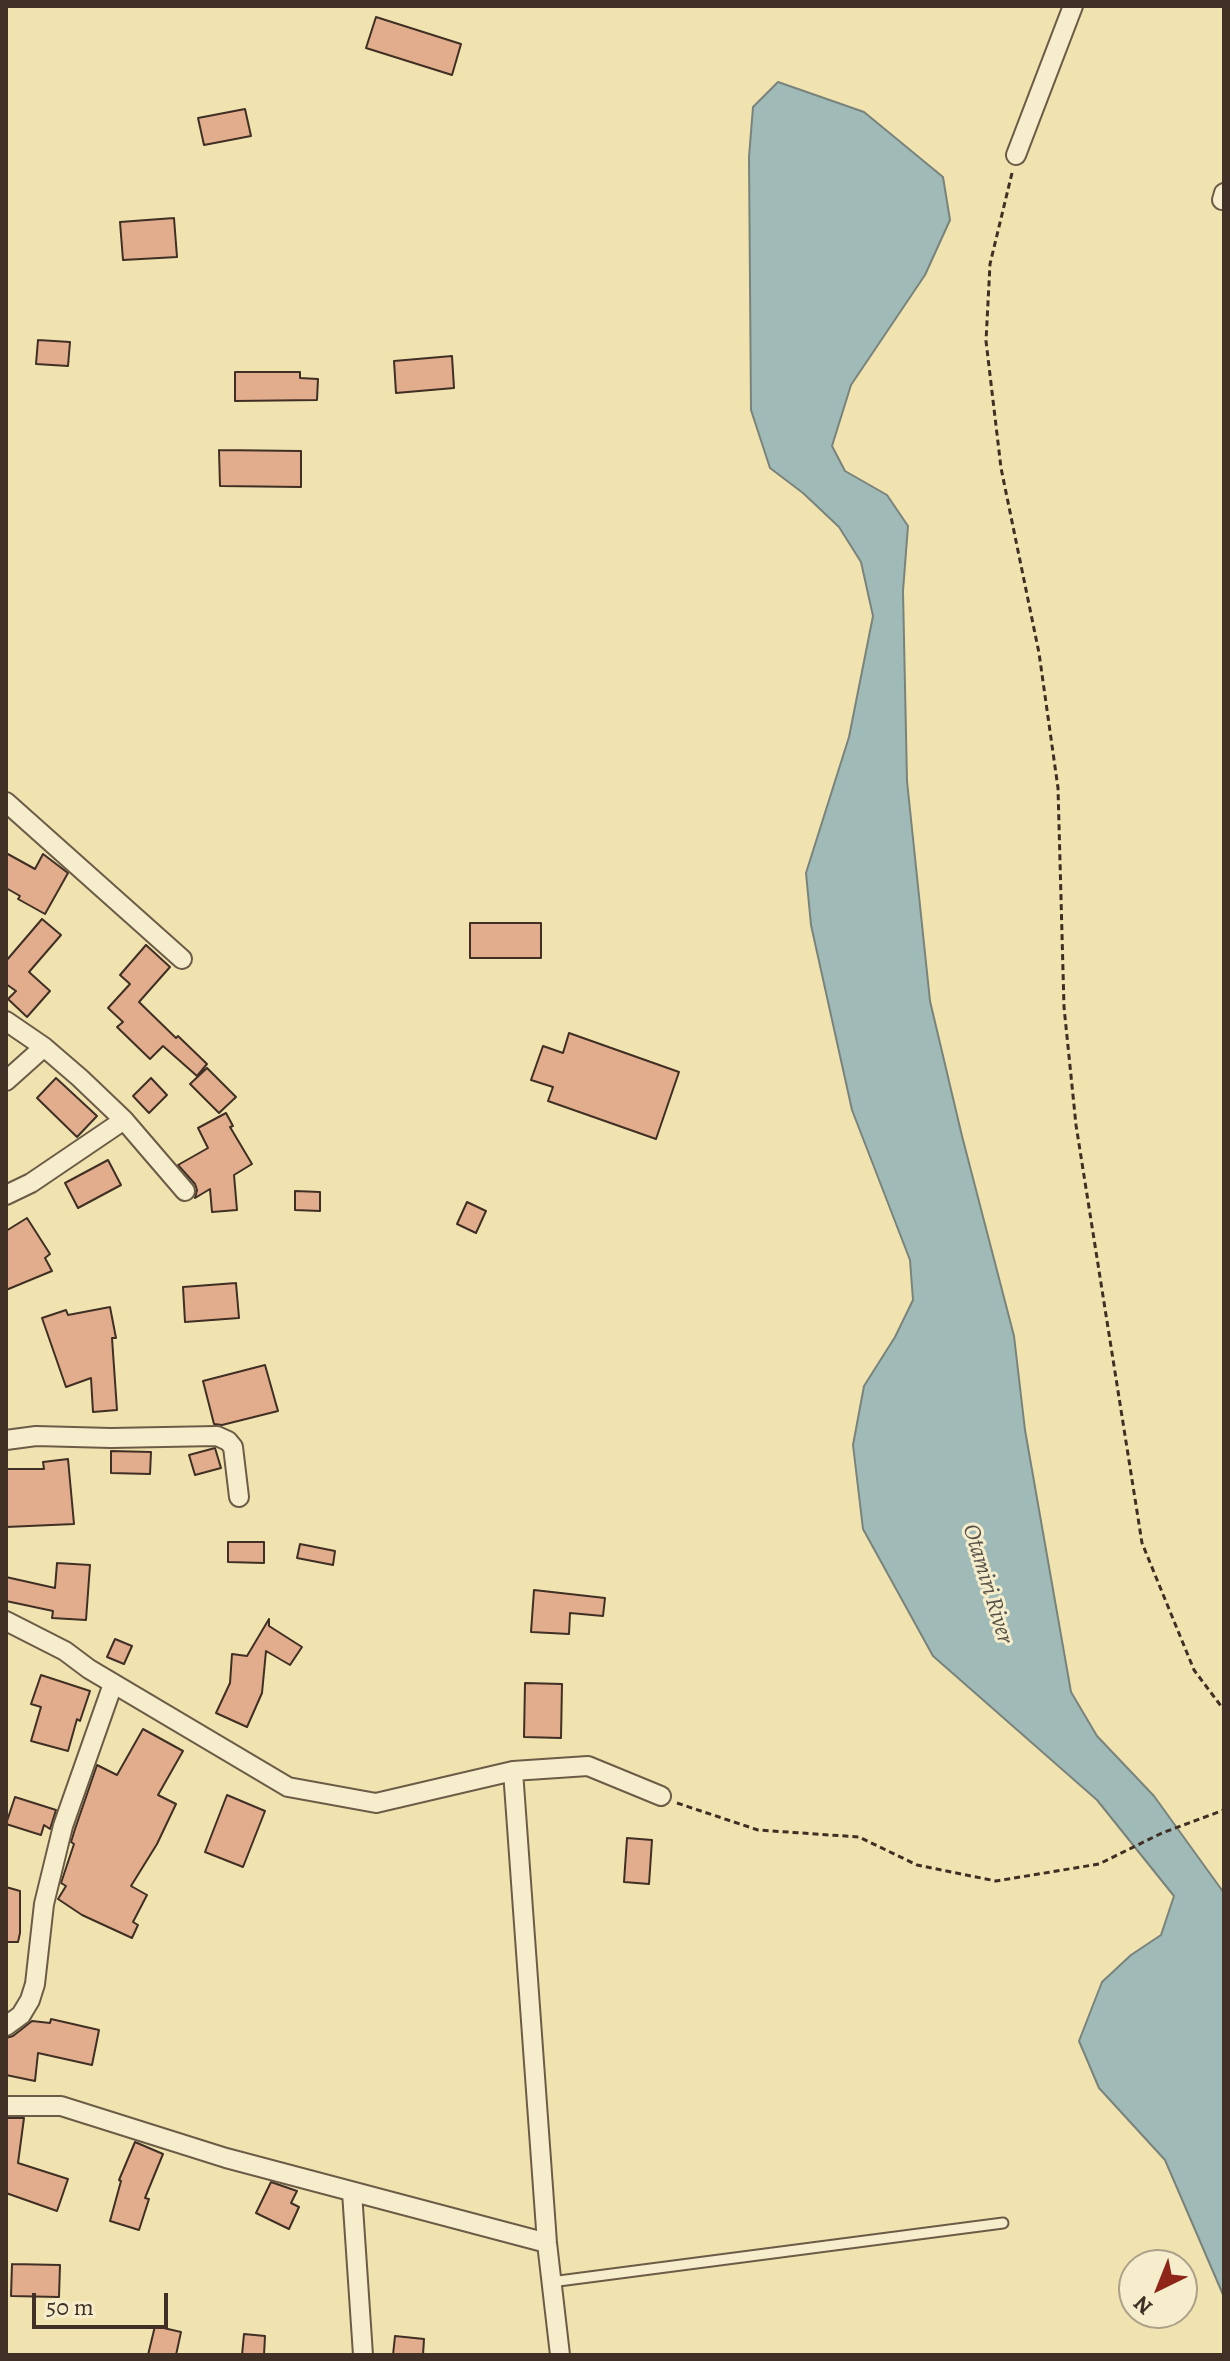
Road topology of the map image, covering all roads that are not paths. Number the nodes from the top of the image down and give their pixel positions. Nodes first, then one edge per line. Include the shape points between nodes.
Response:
1 (1073, 6) edge
2 (1016, 155) road end
3 (6, 802) edge
4 (182, 959) dead end
5 (6, 1021) edge
6 (44, 1047) junction
7 (6, 1081) edge
8 (124, 1120) junction
9 (185, 1191) dead end
10 (6, 1195) edge
11 (6, 1440) edge
12 (239, 1497) dead end
13 (6, 1621) edge
14 (113, 1684) junction
15 (513, 1771) junction
16 (661, 1796) road end
17 (6, 2026) edge
18 (6, 2106) edge
19 (352, 2192) junction
20 (1003, 2223) dead end
21 (547, 2243) junction
22 (551, 2282) junction
23 (363, 2355) edge
24 (560, 2355) edge

1 - 2 street
3 - 4 street
5 - 6 street
6 - 7 street
6 - 8 street
8 - 9 street
8 - 10 street
11 - 12 street via 217,1436 233,1447
13 - 14 street via 65,1651
14 - 15 street via 288,1787 376,1803
14 - 17 street via 63,1826 44,1904 33,1992 21,2015
15 - 16 street via 588,1766
15 - 21 street
18 - 19 street via 61,2106
19 - 21 street
19 - 23 street
20 - 22 lane
21 - 22 street
22 - 24 street

